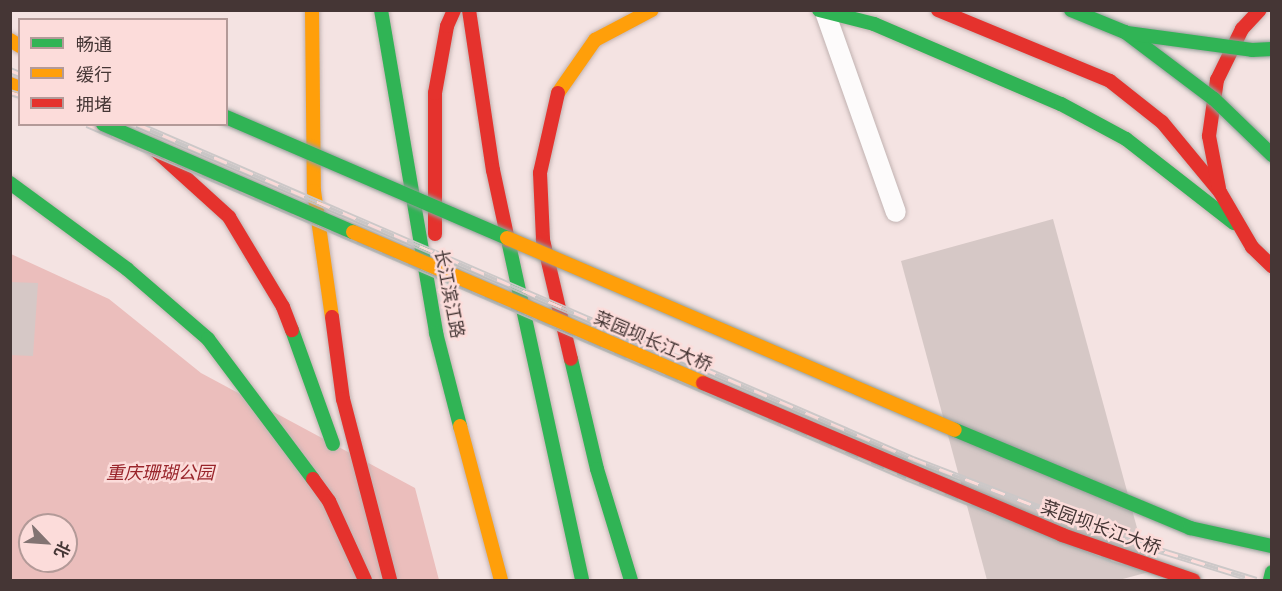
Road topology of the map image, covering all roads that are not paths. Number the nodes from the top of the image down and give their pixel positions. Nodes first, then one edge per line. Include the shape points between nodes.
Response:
1 (312, 10) edge
2 (381, 10) edge
3 (454, 10) edge
4 (469, 10) edge
5 (652, 10) edge
6 (938, 10) edge
7 (1071, 10) edge
8 (1260, 10) edge
9 (822, 11) edge
10 (1125, 32) junction
11 (1272, 49) edge
12 (228, 118) edge
13 (108, 126) edge
14 (129, 126) edge
15 (1272, 155) edge
16 (10, 183) edge
17 (1220, 192) junction
18 (896, 212) dead end
19 (1234, 223) junction
20 (1272, 266) edge
21 (436, 333) junction
22 (337, 456) dead end
23 (361, 535) dead end
24 (1272, 546) edge
25 (1272, 572) edge
26 (365, 580) edge
27 (375, 580) edge
28 (390, 580) edge
29 (501, 580) edge
30 (582, 580) edge
31 (632, 580) edge
32 (1193, 580) edge
33 (1270, 580) edge

1 - 28 main road, bridge via 315,191 343,399
2 - 21 main road, 长江滨江路
3 - 21 main road via 447,26 435,93
4 - 30 main road, bridge via 493,170
5 - 31 main road via 595,40 555,98 540,173 543,240 597,469
6 - 17 main road via 1110,81 1162,122
7 - 10 main road, bridge
8 - 17 main road via 1242,29 1217,80 1209,136
9 - 18 lane
9 - 19 main road via 874,24 1061,104 1126,139
10 - 11 main road, bridge via 1252,50
10 - 15 main road, bridge via 1214,99
12 - 24 main road, bridge via 1084,486 1190,528
13 - 32 main road, 菜园坝长江大桥, bridge via 887,463 1062,535
14 - 22 main road, bridge via 229,217 283,307
16 - 26 main road via 127,269 208,339 329,501
17 - 19 main road
19 - 20 main road
21 - 29 main road, 长江滨江路
23 - 27 main road
25 - 33 main road

